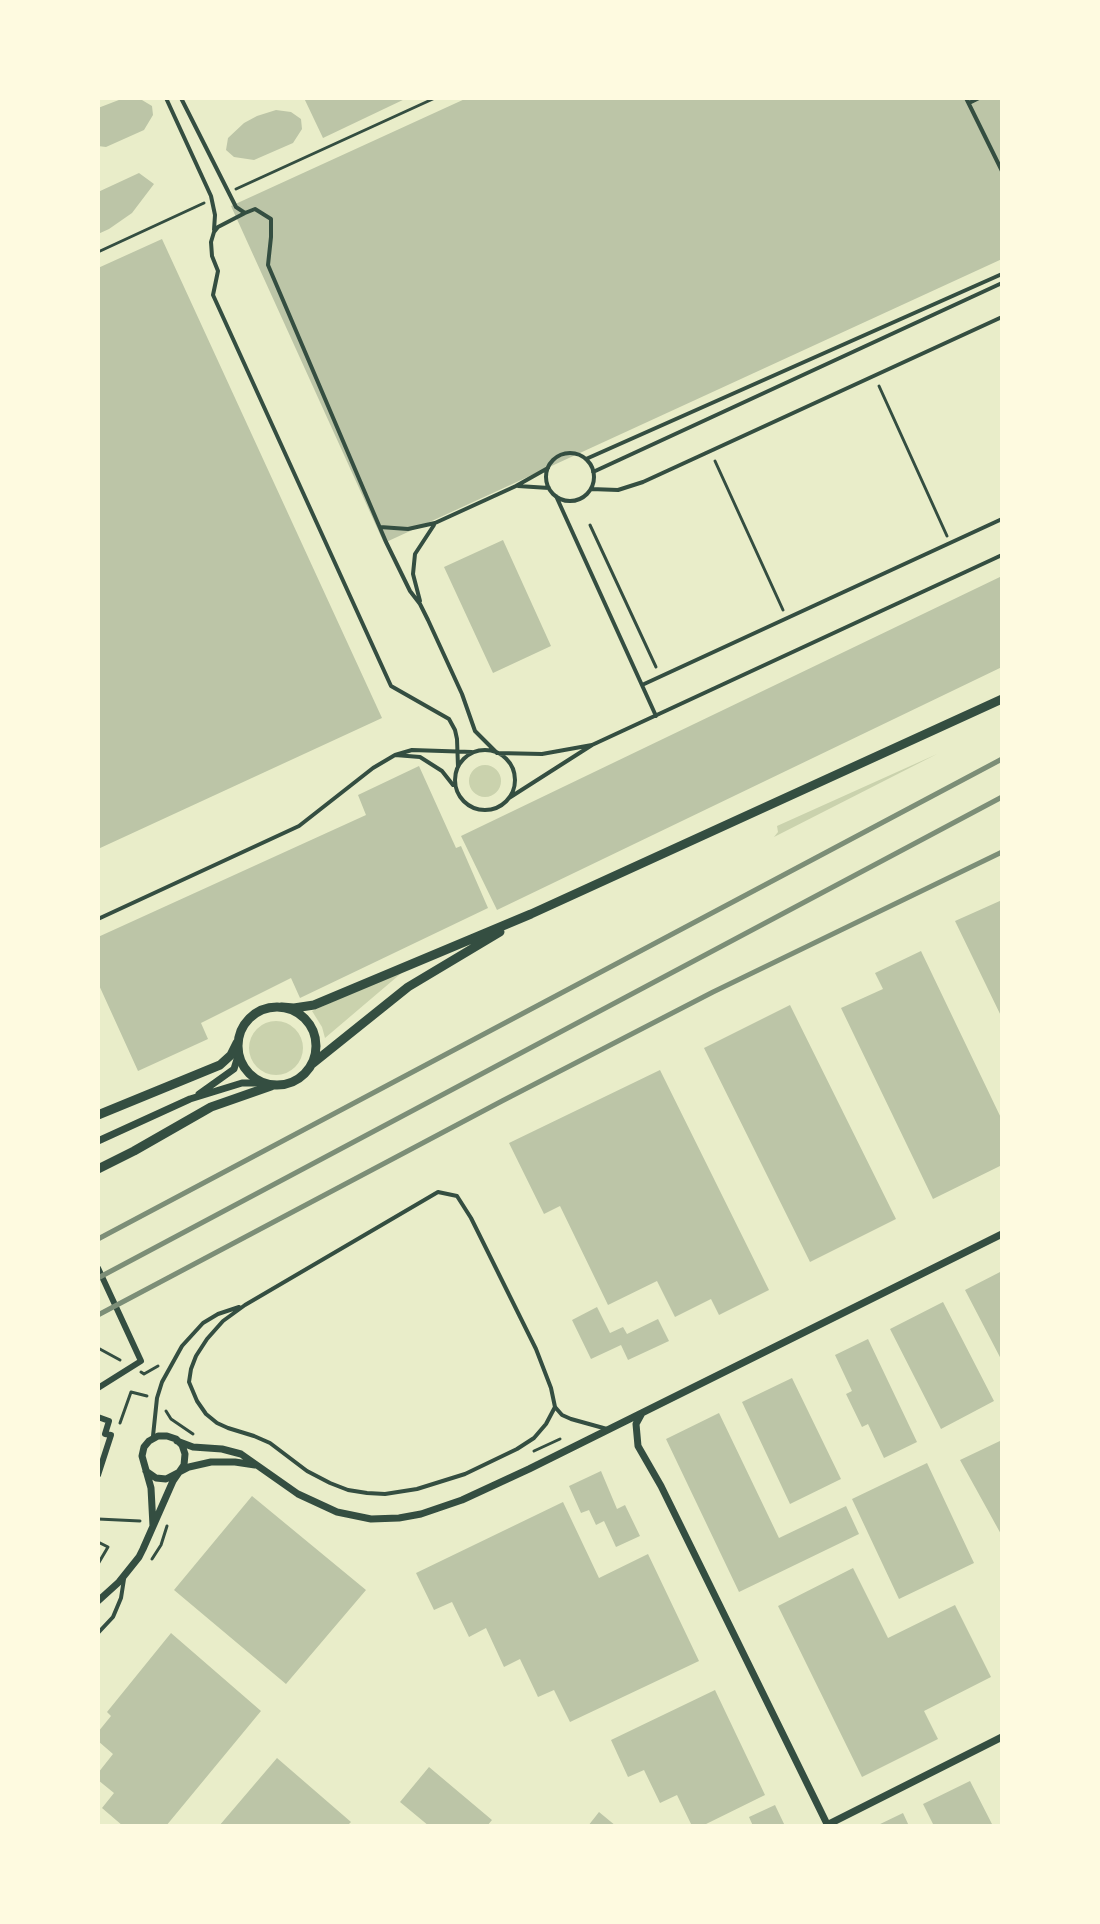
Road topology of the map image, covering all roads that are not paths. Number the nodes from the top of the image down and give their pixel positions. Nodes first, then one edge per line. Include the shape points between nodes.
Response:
1 (166, 98) edge
2 (181, 98) edge
3 (979, 98) edge
4 (967, 100) edge
5 (1002, 171) edge
6 (245, 213) junction
7 (214, 232) junction
8 (1002, 274) edge
9 (1002, 283) edge
10 (1002, 317) edge
11 (586, 459) junction
12 (548, 468) junction
13 (593, 472) junction
14 (516, 486) junction
15 (549, 488) junction
16 (591, 489) junction
17 (556, 496) junction
18 (1002, 519) edge
19 (435, 523) junction
20 (380, 527) junction
21 (1002, 555) edge
22 (420, 604) junction
23 (642, 685) junction
24 (1002, 699) edge
25 (656, 717) junction
26 (592, 745) junction
27 (458, 751) junction
28 (475, 752) junction
29 (497, 753) junction
30 (395, 755) junction
31 (458, 767) junction
32 (458, 794) junction
33 (509, 798) junction
34 (531, 914) junction
35 (98, 919) edge
36 (282, 1007) junction
37 (237, 1043) junction
38 (238, 1056) junction
39 (312, 1064) junction
40 (262, 1083) junction
41 (274, 1085) junction
42 (190, 1099) junction
43 (98, 1115) edge
44 (98, 1141) edge
45 (98, 1169) edge
46 (1002, 1234) edge
47 (98, 1268) edge
48 (245, 1305) junction
49 (98, 1388) edge
50 (555, 1407) junction
51 (642, 1413) junction
52 (98, 1417) edge
53 (607, 1429) junction
54 (177, 1441) junction
55 (148, 1442) junction
56 (257, 1465) junction
57 (144, 1466) junction
58 (179, 1473) junction
59 (98, 1475) edge
60 (153, 1526) junction
61 (124, 1575) junction
62 (98, 1601) edge
63 (98, 1633) edge
64 (1002, 1737) edge
65 (827, 1825) edge

1 - 7 lane via 212,200
2 - 6 lane via 236,207
3 - 4 lane
4 - 5 lane
6 - 7 lane
6 - 20 lane via 255,209 271,219 268,265
7 - 27 lane via 212,256 218,271 213,295 391,686 449,719
8 - 11 lane
9 - 13 lane
10 - 16 lane via 630,486
11 - 12 lane via 561,455
11 - 13 lane
12 - 14 lane
12 - 15 lane
13 - 16 lane
14 - 15 lane
14 - 19 lane
15 - 17 lane
16 - 17 lane via 572,501
17 - 23 lane
18 - 23 lane
19 - 20 lane via 408,529
19 - 22 lane via 415,554
20 - 22 lane
21 - 25 lane
22 - 29 lane via 475,731
23 - 25 lane
24 - 34 street
25 - 26 lane
26 - 29 lane via 542,754
26 - 33 lane
27 - 28 lane
27 - 30 lane
27 - 31 lane
28 - 29 lane
28 - 31 lane
29 - 33 lane via 513,771
30 - 32 lane via 429,762
30 - 35 lane via 288,832
31 - 32 lane
32 - 33 lane via 482,810
34 - 36 street via 314,1005
34 - 39 street via 408,987
36 - 37 street via 257,1012 247,1020
36 - 39 street via 310,1024 316,1044
37 - 38 street
37 - 43 street via 220,1065
38 - 40 street
38 - 42 street via 234,1069
39 - 41 street via 296,1080
40 - 41 street
40 - 42 street via 242,1083
41 - 45 street via 211,1107
42 - 44 street
46 - 51 street
47 - 49 street via 141,1361
48 - 50 lane via 438,1192 457,1196 531,1338
48 - 50 lane via 214,1330 196,1356 189,1382 197,1401 217,1423 276,1447 307,1471 348,1490 399,1493 465,1474 534,1438
48 - 55 lane via 203,1323 182,1346 162,1382 155,1431
50 - 53 lane via 566,1417
51 - 53 street
51 - 65 street via 636,1424 638,1446
52 - 59 street via 109,1421 105,1434 111,1435
53 - 56 street via 462,1500 399,1518 371,1519 328,1509
54 - 55 street via 162,1436
54 - 56 street via 236,1452
54 - 58 street via 185,1456
55 - 57 street
56 - 58 street via 211,1462
57 - 58 street via 158,1478
57 - 60 street
58 - 60 street
60 - 61 street
61 - 62 street
61 - 63 lane via 113,1617
64 - 65 street

